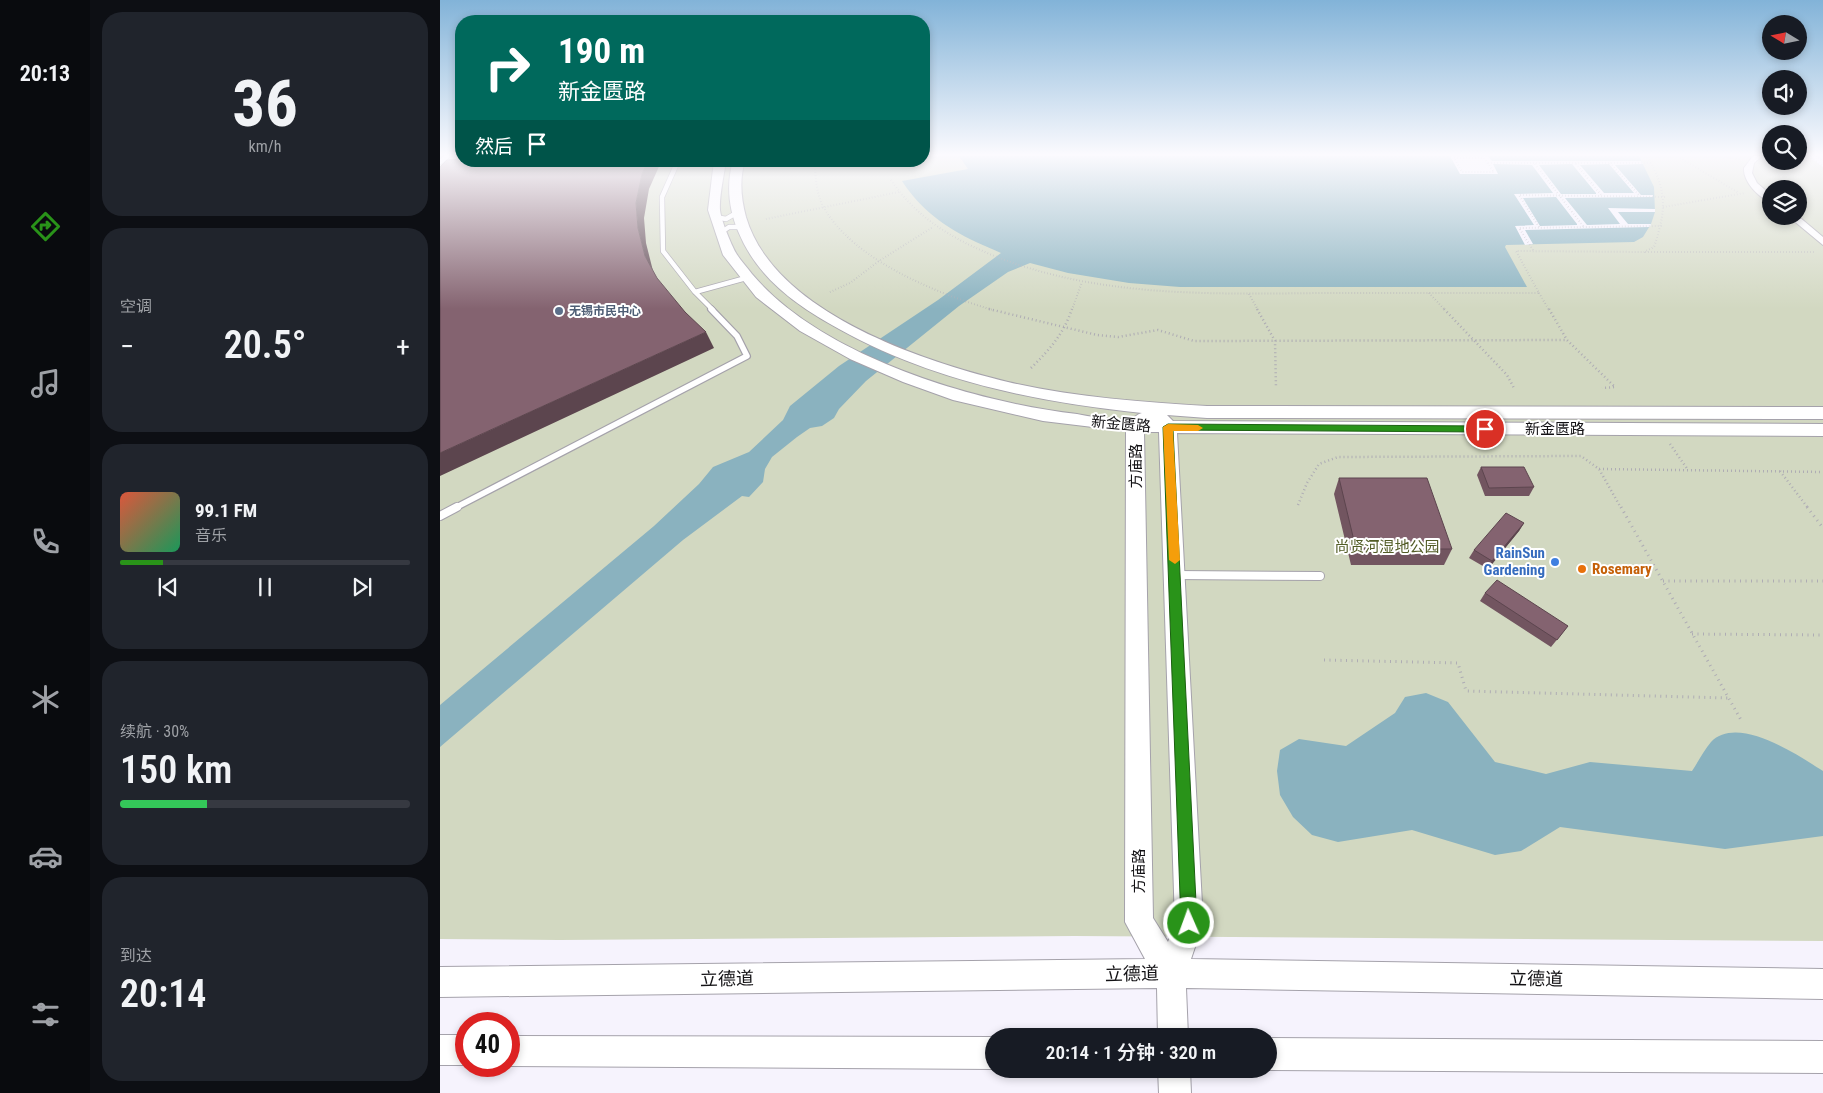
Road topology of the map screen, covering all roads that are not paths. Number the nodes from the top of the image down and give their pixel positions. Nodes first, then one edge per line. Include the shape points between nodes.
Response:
1 (662, 207) edge
2 (714, 207) edge
3 (738, 207) edge
4 (738, 212) junction
5 (715, 217) junction
6 (1803, 225) edge
7 (743, 227) junction
8 (720, 233) junction
9 (1823, 242) edge
10 (746, 278) junction
11 (695, 292) junction
12 (1152, 409) junction
13 (1823, 413) edge
14 (1135, 426) junction
15 (1168, 427) junction
16 (1823, 430) edge
17 (440, 516) edge
18 (1176, 575) junction
19 (1320, 576) dead end
20 (1171, 973) junction
21 (440, 982) edge
22 (1823, 984) edge
23 (1168, 1028) edge
24 (1173, 1028) edge
25 (440, 1050) edge
26 (455, 1050) edge
27 (520, 1050) edge
28 (985, 1052) edge
29 (1277, 1054) edge
30 (1823, 1057) edge
31 (1166, 1078) edge
32 (1174, 1078) edge
33 (1166, 1093) edge
34 (1175, 1093) edge

1 - 11 lane via 663,252
2 - 5 street, 新金匮路
3 - 4 street, 新金匮路
4 - 5 lane via 726,219
4 - 7 street, 新金匮路
5 - 8 street, 新金匮路
6 - 9 street
7 - 8 lane via 729,227
7 - 12 street, 新金匮路 via 756,256 792,295 870,341 930,366 1004,387
8 - 10 street, 新金匮路
10 - 11 lane
10 - 14 street, 新金匮路 via 768,300 821,338 932,388 1003,408
11 - 17 lane via 737,336 747,356
12 - 13 street, 新金匮路 via 1207,412
12 - 14 street, 方庙路
12 - 15 street
14 - 15 street, 新金匮路
14 - 20 street, 方庙路 via 1139,922
15 - 16 street, 新金匮路
15 - 18 street
18 - 19 lane
18 - 20 street via 1189,923
20 - 21 street, 立德道
20 - 22 street, 立德道
20 - 23 street
20 - 24 street
25 - 26 street
27 - 28 street
29 - 30 street
31 - 33 street
32 - 34 street

